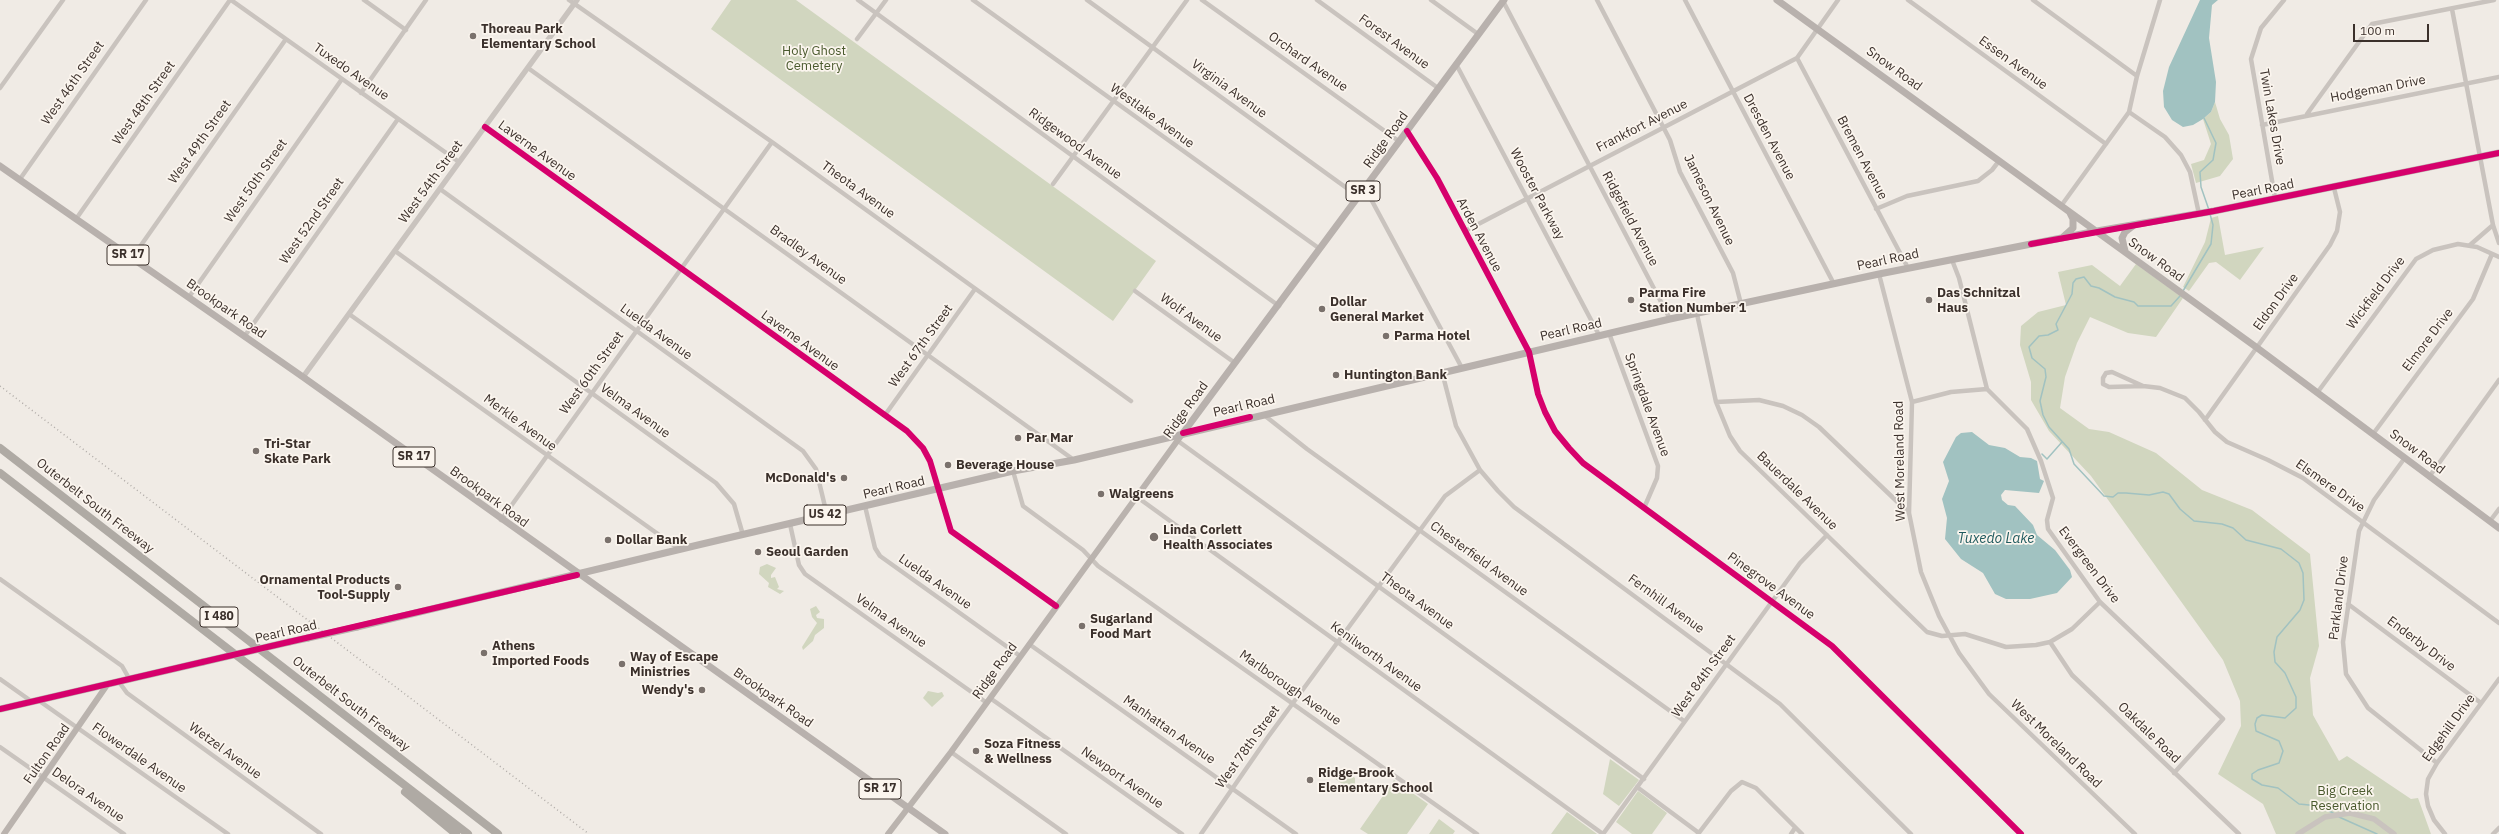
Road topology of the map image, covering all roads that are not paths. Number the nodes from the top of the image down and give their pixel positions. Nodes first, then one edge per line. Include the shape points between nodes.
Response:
1 (62, 0) edge
2 (146, 0) edge
3 (230, 0) edge
4 (364, 0) edge
5 (426, 0) edge
6 (569, 0) edge
7 (858, 0) edge
8 (886, 0) edge
9 (973, 0) edge
10 (1087, 0) edge
11 (1187, 0) edge
12 (1202, 0) edge
13 (1317, 0) edge
14 (1431, 0) edge
15 (1597, 0) edge
16 (1685, 0) edge
17 (1778, 0) edge
18 (1838, 0) edge
19 (1908, 0) edge
20 (2033, 0) edge
21 (2160, 0) edge
22 (2284, 0) edge
23 (2494, 0) edge
24 (576, 1) edge
25 (1504, 1) edge
26 (2452, 9) junction
27 (876, 13) junction
28 (1818, 29) junction
29 (406, 30) junction
30 (1478, 34) junction
31 (286, 39) junction
32 (857, 39) dead end
33 (1153, 48) junction
34 (1797, 58) junction
35 (1456, 64) junction
36 (528, 68) junction
37 (2137, 76) junction
38 (2499, 77) edge
39 (342, 79) junction
40 (2466, 84) junction
41 (0, 88) edge
42 (1438, 88) junction
43 (1733, 92) junction
44 (361, 93) junction
45 (1113, 102) junction
46 (2129, 112) junction
47 (2307, 114) junction
48 (398, 119) junction
49 (2262, 125) junction
50 (1663, 126) junction
51 (485, 127) junction
52 (1407, 130) junction
53 (772, 142) junction
54 (1400, 142) junction
55 (2106, 144) junction
56 (2499, 153) edge
57 (1073, 156) junction
58 (2480, 157) junction
59 (1999, 161) junction
60 (459, 162) junction
61 (0, 166) edge
62 (1590, 166) junction
63 (20, 179) junction
64 (1053, 184) dead end
65 (1365, 188) junction
66 (2334, 188) junction
67 (440, 189) junction
68 (1359, 197) junction
69 (1526, 197) junction
70 (2274, 198) junction
71 (2061, 206) junction
72 (724, 208) junction
73 (1876, 209) junction
74 (2070, 212) junction
75 (2199, 214) junction
76 (76, 219) junction
77 (2134, 225) junction
78 (2493, 225) junction
79 (1464, 231) junction
80 (2097, 231) junction
81 (2062, 238) junction
82 (2499, 243) edge
83 (2470, 245) junction
84 (1320, 249) junction
85 (395, 251) junction
86 (2125, 252) junction
87 (2492, 254) junction
88 (2499, 257) edge
89 (132, 258) junction
90 (1952, 260) junction
91 (1908, 268) junction
92 (681, 269) junction
93 (1879, 274) junction
94 (1834, 284) junction
95 (975, 289) junction
96 (1135, 290) dead end
97 (189, 297) junction
98 (1741, 304) junction
99 (1279, 306) junction
100 (349, 314) junction
101 (1697, 314) junction
102 (1670, 319) junction
103 (636, 331) junction
104 (1609, 333) junction
105 (1599, 335) junction
106 (244, 337) junction
107 (2256, 347) junction
108 (1528, 352) junction
109 (928, 355) junction
110 (1235, 363) junction
111 (1462, 368) junction
112 (1442, 372) junction
113 (303, 377) junction
114 (2499, 380) edge
115 (2143, 386) junction
116 (1987, 388) junction
117 (592, 393) junction
118 (2317, 393) junction
119 (1131, 401) dead end
120 (1716, 402) junction
121 (1912, 402) junction
122 (1262, 414) junction
123 (885, 415) junction
124 (2205, 420) junction
125 (1184, 433) junction
126 (2373, 434) junction
127 (1178, 441) junction
128 (0, 448) edge
129 (546, 455) junction
130 (2404, 459) junction
131 (1074, 460) junction
132 (1480, 470) junction
133 (1013, 471) junction
134 (0, 473) edge
135 (2429, 477) junction
136 (939, 490) junction
137 (1137, 497) junction
138 (865, 506) junction
139 (1644, 508) junction
140 (2499, 509) edge
141 (1909, 513) junction
142 (827, 515) junction
143 (501, 520) junction
144 (2490, 521) junction
145 (2363, 522) junction
146 (790, 524) junction
147 (2499, 528) edge
148 (1419, 529) junction
149 (744, 535) junction
150 (1827, 535) junction
151 (679, 549) junction
152 (1091, 559) junction
153 (577, 575) junction
154 (0, 579) edge
155 (1379, 586) junction
156 (1773, 601) junction
157 (2100, 602) junction
158 (2348, 604) junction
159 (1056, 606) junction
160 (2499, 622) edge
161 (1949, 636) junction
162 (2050, 642) junction
163 (1337, 643) junction
164 (1029, 644) junction
165 (1020, 656) junction
166 (1728, 663) junction
167 (0, 679) edge
168 (2499, 679) edge
169 (130, 680) junction
170 (119, 682) junction
171 (107, 685) junction
172 (988, 700) junction
173 (34, 701) junction
174 (2481, 703) junction
175 (1293, 704) junction
176 (0, 709) edge
177 (1684, 721) junction
178 (78, 729) junction
179 (0, 747) edge
180 (951, 752) junction
181 (366, 756) junction
182 (2437, 763) junction
183 (2174, 773) junction
184 (44, 778) junction
185 (1644, 778) junction
186 (1637, 787) junction
187 (1232, 788) junction
188 (908, 808) junction
189 (1795, 828) junction
190 (2499, 828) edge
191 (1699, 833) edge
192 (4, 834) edge
193 (124, 834) edge
194 (228, 834) edge
195 (321, 834) edge
196 (456, 834) edge
197 (468, 834) edge
198 (498, 834) edge
199 (888, 834) edge
200 (945, 834) edge
201 (1066, 834) edge
202 (1182, 834) edge
203 (1201, 834) edge
204 (1296, 834) edge
205 (1477, 834) edge
206 (1603, 834) edge
207 (1791, 834) edge
208 (1802, 834) edge
209 (1911, 834) edge
210 (2021, 834) edge
211 (2135, 834) edge
212 (2239, 834) edge
213 (2298, 834) edge
214 (2394, 834) edge
215 (2445, 834) edge
216 (2493, 834) edge

1 - 41 street
2 - 63 street, West 46th Street
3 - 31 street, Tuxedo Avenue
3 - 76 street, West 48th Street
4 - 29 street
5 - 29 street
6 - 24 street, Theota Avenue
7 - 27 street, Ridgewood Avenue
8 - 27 street
9 - 45 street, Westlake Avenue
10 - 33 street, Virginia Avenue
11 - 33 street
12 - 54 street, Orchard Avenue
13 - 42 street, Forest Avenue
14 - 30 street
15 - 50 street, Jameson Avenue
16 - 43 street, Dresden Avenue
17 - 28 main road, Snow Road
18 - 28 street, Frankfort Avenue
19 - 55 street, Essen Avenue
20 - 37 street
21 - 37 street
22 - 49 street, Twin Lakes Drive via 2261,28 2251,59
23 - 26 street
24 - 36 street, West 54th Street
24 - 53 street, Theota Avenue
25 - 30 main road, Ridge Road / SR 3
25 - 62 street, Ridgefield Avenue
26 - 40 street
26 - 47 street via 2372,24
27 - 32 street
27 - 57 street, Ridgewood Avenue
28 - 34 street, Frankfort Avenue
28 - 59 main road, Snow Road
29 - 44 street
30 - 35 main road, Ridge Road / SR 3
31 - 39 street, Tuxedo Avenue
31 - 89 street, West 49th Street
33 - 45 street
33 - 68 street, Virginia Avenue
34 - 43 street, Frankfort Avenue
34 - 73 street, Bremen Avenue
35 - 42 main road, Ridge Road / SR 3
35 - 69 street, Wooster Parkway
36 - 51 street, West 54th Street
36 - 72 street, Bradley Avenue
37 - 46 street
38 - 40 street, Hodgeman Drive
39 - 44 street, Tuxedo Avenue
39 - 97 street, West 50th Street
40 - 47 street, Hodgeman Drive
40 - 58 street
42 - 52 main road, Ridge Road / SR 3
43 - 50 street, Frankfort Avenue
43 - 94 street, Dresden Avenue
44 - 48 street, Tuxedo Avenue
45 - 57 street
45 - 84 street, Westlake Avenue
46 - 55 street
46 - 75 street via 2165,137 2181,155 2190,172
47 - 49 street, Hodgeman Drive
48 - 60 street, Tuxedo Avenue
48 - 106 street, West 52nd Street
49 - 70 street, Twin Lakes Drive
50 - 62 street, Frankfort Avenue
50 - 98 street, Jameson Avenue via 1680,172 1735,277
51 - 60 street, West 54th Street
51 - 92 street, Laverne Avenue
52 - 54 main road, Ridge Road / SR 3
52 - 79 street, Arden Avenue via 1437,178
53 - 72 street, West 60th Street
53 - 95 street, Theota Avenue
54 - 65 main road, Ridge Road / SR 3
55 - 71 street
56 - 58 main road, Pearl Road / US 42
57 - 64 street
57 - 99 street, Ridgewood Avenue
58 - 66 main road, Pearl Road / US 42
58 - 78 street
59 - 71 main road, Snow Road
59 - 73 street via 1978,181 1907,196
60 - 67 street, West 54th Street
61 - 63 main road, Brookpark Road / SR 17
62 - 69 street, Frankfort Avenue
62 - 102 street, Ridgefield Avenue
63 - 76 main road, Brookpark Road / SR 17
65 - 68 main road, Ridge Road / SR 3
65 - 111 street
66 - 70 main road, Pearl Road / US 42
66 - 107 street, Eldon Drive via 2340,212 2330,245
67 - 85 street, West 54th Street
67 - 103 street, Luelda Avenue
68 - 84 main road, Ridge Road / SR 3
69 - 79 street, Frankfort Avenue
69 - 105 street, Wooster Parkway
70 - 75 main road, Pearl Road / US 42
71 - 74 main road, Snow Road
72 - 92 street, West 60th Street
72 - 109 street, Bradley Avenue
73 - 91 street, Bremen Avenue
74 - 80 main road, Snow Road
74 - 81 main road via 2073,228
75 - 77 main road, Pearl Road / US 42
76 - 89 main road, Brookpark Road / SR 17
77 - 80 main road, Pearl Road / US 42
77 - 86 main road via 2122,238
78 - 82 street
78 - 83 street
79 - 108 street, Arden Avenue
80 - 81 main road, Pearl Road / US 42
80 - 86 main road, Snow Road
81 - 90 main road, Pearl Road / US 42
83 - 87 street, Wickfield Drive
83 - 118 street, Wickfield Drive via 2458,244 2434,250 2416,260
84 - 99 main road, Ridge Road / SR 3
85 - 100 street, West 54th Street
85 - 117 street, Velma Avenue
86 - 107 main road, Snow Road
87 - 88 street, Wickfield Drive
87 - 126 street, Elmore Drive via 2473,299
89 - 97 main road, Brookpark Road / SR 17
90 - 91 main road, Pearl Road / US 42
90 - 116 street via 1959,278
91 - 93 main road, Pearl Road / US 42
92 - 103 street, West 60th Street
92 - 123 street, Laverne Avenue
93 - 94 main road, Pearl Road / US 42
93 - 121 street, West Moreland Road
94 - 98 main road, Pearl Road / US 42
95 - 109 street, West 67th Street
95 - 119 street, Theota Avenue
96 - 110 street, Wolf Avenue
97 - 106 main road, Brookpark Road / SR 17
98 - 101 main road, Pearl Road / US 42
99 - 110 main road, Ridge Road / SR 3
100 - 113 street, West 54th Street
100 - 129 street, Merkle Avenue
101 - 102 main road, Pearl Road / US 42
101 - 120 street, Bauerdale Avenue
102 - 104 main road, Pearl Road / US 42
103 - 117 street, West 60th Street
103 - 142 street, Luelda Avenue via 805,453 816,469
104 - 105 main road, Pearl Road / US 42
104 - 139 street, Springdale Avenue via 1658,466 1657,478
105 - 108 main road, Pearl Road / US 42
106 - 113 main road, Brookpark Road / SR 17
107 - 118 main road, Snow Road
107 - 124 street, Eldon Drive
108 - 111 main road, Pearl Road / US 42
108 - 139 street, Pinegrove Avenue via 1538,394 1555,431 1583,463
109 - 123 street, West 67th Street
109 - 131 street, Bradley Avenue
110 - 125 main road, Ridge Road / SR 3
111 - 112 main road, Pearl Road / US 42
112 - 122 main road, Pearl Road / US 42
112 - 132 street, Fernhill Avenue via 1456,426
113 - 143 main road, Brookpark Road / SR 17
114 - 135 street
115 - 115 street, Elsmere Drive via 2110,387 2103,384 2103,378 2106,373 2112,372
115 - 124 street, Elsmere Drive via 2177,394 2192,404
116 - 121 street via 1952,392
116 - 157 street, Evergreen Drive via 2027,429 2053,498 2047,520 2048,529
117 - 129 street, West 60th Street
117 - 149 street, Velma Avenue via 724,489 734,504
118 - 126 main road, Snow Road
120 - 141 street via 1759,400 1783,406 1802,415 1819,427
120 - 150 street, Bauerdale Avenue via 1730,436 1740,451
121 - 141 street, West Moreland Road
122 - 125 main road, Pearl Road / US 42
122 - 148 street, Chesterfield Avenue
123 - 136 street, Laverne Avenue via 923,448
124 - 145 street, Elsmere Drive via 2227,442 2294,472
125 - 127 main road, Ridge Road
125 - 131 main road, Pearl Road / US 42
126 - 130 main road, Snow Road
127 - 137 main road, Ridge Road
127 - 155 street, Theota Avenue
128 - 198 highway, Outerbelt South Freeway / I 480
129 - 143 street, West 60th Street
129 - 151 street, Merkle Avenue
130 - 135 main road, Snow Road
130 - 145 street, Parkland Drive via 2374,500
131 - 133 main road, Pearl Road / US 42
132 - 148 street, West 78th Street via 1445,496
132 - 166 street, Fernhill Avenue via 1514,507
133 - 136 main road, Pearl Road / US 42
133 - 152 street, Marlborough Avenue via 1023,506 1083,550
134 - 181 highway, I 480
135 - 144 main road, Snow Road
136 - 138 main road, Pearl Road / US 42
136 - 159 street, Laverne Avenue via 948,525 953,532
137 - 152 main road, Ridge Road
137 - 163 street, Kenilworth Avenue
138 - 142 main road, Pearl Road / US 42
138 - 165 street, Luelda Avenue via 875,548 880,556
139 - 156 street, Pinegrove Avenue
140 - 144 street
141 - 161 street, West Moreland Road via 1921,572
142 - 146 main road, Pearl Road / US 42
143 - 153 main road, Brookpark Road / SR 17
144 - 147 main road, Snow Road
145 - 158 street, Parkland Drive via 2359,531
145 - 160 street, Elsmere Drive
146 - 149 main road, Pearl Road / US 42
146 - 172 street, Velma Avenue via 800,565 805,574
148 - 155 street, West 78th Street
148 - 177 street, Chesterfield Avenue
149 - 151 main road, Pearl Road / US 42
150 - 156 street, West 84th Street via 1800,563
150 - 161 street, Bauerdale Avenue via 1922,628 1934,635
151 - 153 main road, Pearl Road / US 42
152 - 159 main road, Ridge Road
152 - 175 street, Marlborough Avenue
153 - 169 main road, Pearl Road / US 42, bridge
153 - 188 main road, Brookpark Road / SR 17
154 - 169 street via 122,666
155 - 163 street, West 78th Street
155 - 185 street, Theota Avenue
156 - 166 street, West 84th Street
156 - 210 street, Pinegrove Avenue via 1832,646
157 - 162 street, Bauerdale Avenue via 2072,629
157 - 183 street, Evergreen Drive via 2223,719
158 - 174 street, Enderby Drive
158 - 182 street, Parkland Drive via 2343,642 2346,674 2368,708
159 - 164 main road, Ridge Road
161 - 162 street, Bauerdale Avenue via 1965,634 2006,647 2036,646
161 - 211 street, West Moreland Road via 1989,694
162 - 183 street, Oakdale Road via 2072,675
163 - 175 street, West 78th Street
163 - 206 street, Kenilworth Avenue
164 - 165 main road, Ridge Road
164 - 187 street, Manhattan Avenue
165 - 172 main road, Ridge Road
166 - 177 street, West 84th Street
166 - 209 street, Fernhill Avenue via 1780,704
167 - 173 street, Flowerdale Avenue
168 - 174 street, Edgehill Drive
169 - 170 main road, Pearl Road / US 42
170 - 171 main road, Pearl Road / US 42
170 - 195 street, Wetzel Avenue via 127,693
171 - 173 main road, Pearl Road / US 42
171 - 178 main road, Fulton Road
172 - 180 main road, Ridge Road
172 - 202 street, Newport Avenue
173 - 176 main road, Pearl Road / US 42
173 - 178 street, Flowerdale Avenue
174 - 182 street, Edgehill Drive
175 - 187 street, West 78th Street
175 - 205 street, Marlborough Avenue
177 - 185 street, West 84th Street
178 - 184 main road, Fulton Road
178 - 194 street, Flowerdale Avenue
179 - 184 street, Delora Avenue
180 - 188 main road, Ridge Road
180 - 201 street
181 - 196 highway
181 - 197 highway, I 480
182 - 215 street, Edgehill Drive via 2428,779 2426,794 2430,813
183 - 212 street, Oakdale Road
184 - 192 main road, Fulton Road
184 - 193 street, Delora Avenue
185 - 186 street, West 84th Street
186 - 191 street
186 - 206 street, West 84th Street
187 - 203 street, West 78th Street
187 - 204 street, Manhattan Avenue
188 - 199 main road, Ridge Road
188 - 200 main road, Brookpark Road / SR 17
189 - 191 street via 1756,788 1742,782 1731,791
189 - 207 street
189 - 208 street
190 - 216 street
213 - 214 street via 2325,817 2340,813 2365,815 2383,824

